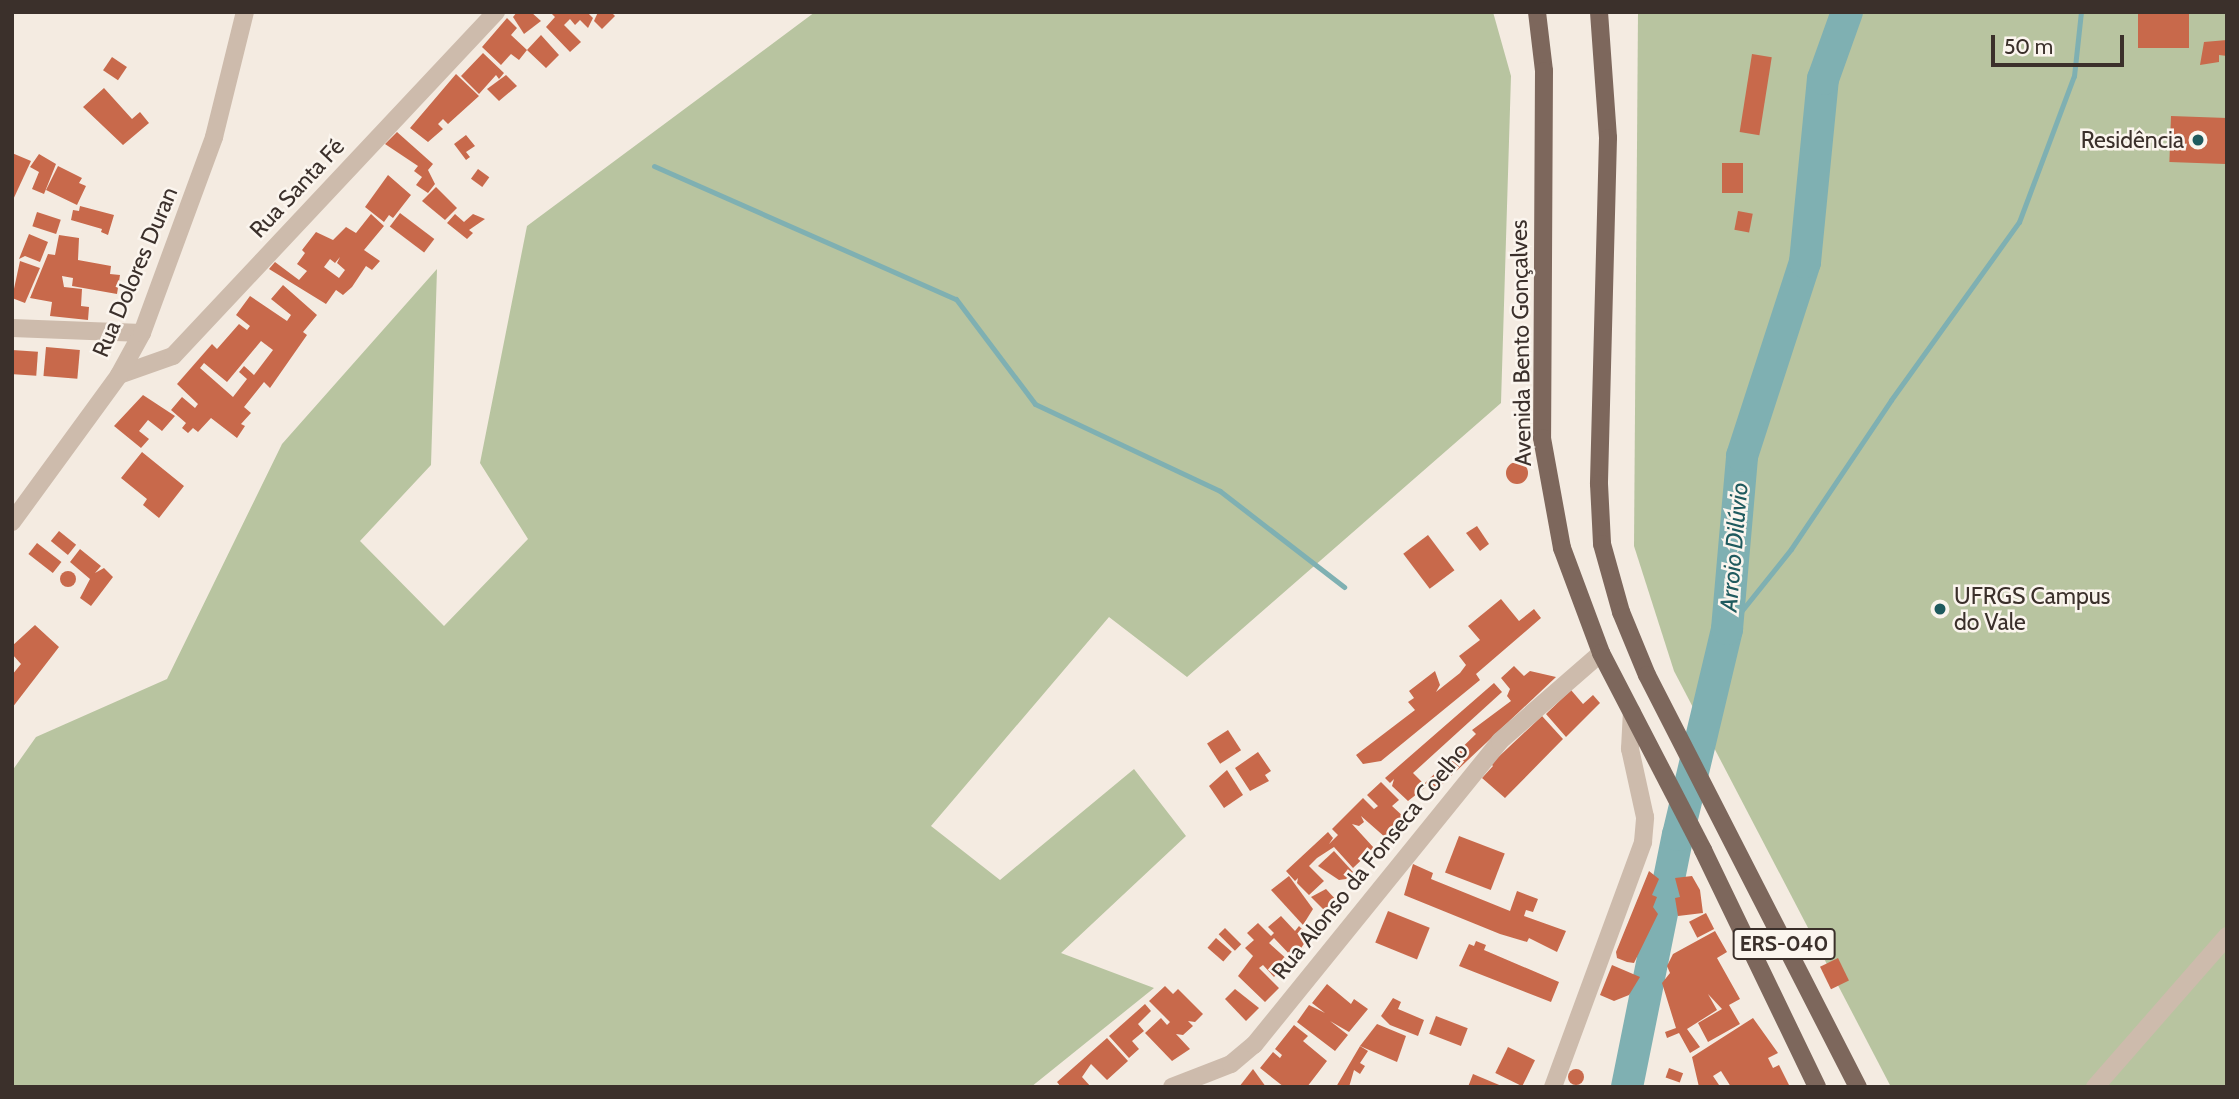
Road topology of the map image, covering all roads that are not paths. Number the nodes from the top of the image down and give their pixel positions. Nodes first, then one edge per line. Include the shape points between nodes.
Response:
1 (245, 12) edge
2 (496, 12) edge
3 (1537, 12) edge
4 (1599, 12) edge
5 (12, 328) edge
6 (142, 332) junction
7 (119, 375) junction
8 (12, 522) edge
9 (1601, 653) junction
10 (1632, 712) junction
11 (2227, 936) edge
12 (1172, 1087) edge
13 (1553, 1087) edge
14 (1817, 1087) edge
15 (1858, 1087) edge
16 (2095, 1087) edge

1 - 6 street, Rua Dolores Duran via 214,136
2 - 7 street, Rua Santa Fé via 173,356
3 - 9 main road, Avenida Bento Gonçalves via 1544,71 1542,438 1562,548
4 - 15 main road, ERS-040 via 1608,138 1602,544 1621,612 1664,706
5 - 6 street
6 - 7 street, Rua Dolores Duran
7 - 8 street, Rua Dolores Duran
9 - 10 main road, Avenida Bento Gonçalves
9 - 12 street, Rua Alonso da Fonseca Coelho via 1500,741 1254,1045 1231,1064
10 - 13 street via 1630,748 1645,817 1643,842
10 - 14 main road, Avenida Bento Gonçalves / ERS-040
11 - 16 street

